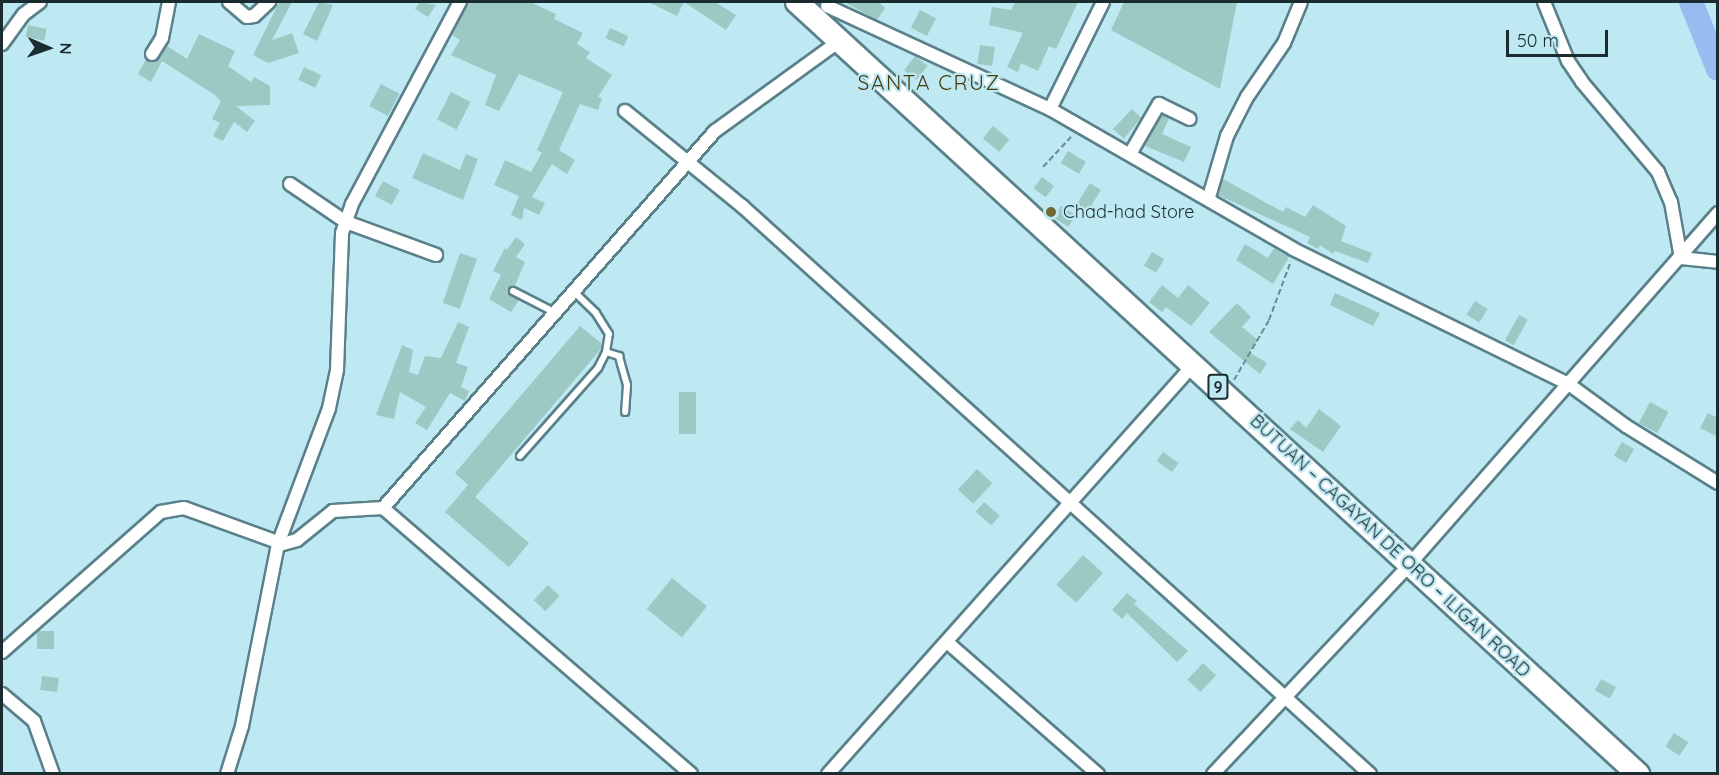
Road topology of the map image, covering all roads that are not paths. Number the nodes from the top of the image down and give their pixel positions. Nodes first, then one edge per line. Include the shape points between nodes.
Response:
1 (40, 2) edge
2 (169, 2) edge
3 (229, 2) edge
4 (269, 2) edge
5 (460, 2) edge
6 (797, 2) edge
7 (1102, 2) edge
8 (1301, 2) edge
9 (1544, 2) edge
10 (824, 10) edge
11 (838, 42) junction
12 (2, 44) edge
13 (152, 54) dead end
14 (1050, 109) junction
15 (625, 111) dead end
16 (1190, 119) dead end
17 (1130, 154) junction
18 (687, 162) junction
19 (290, 184) dead end
20 (1209, 197) junction
21 (1718, 213) edge
22 (346, 222) junction
23 (436, 255) dead end
24 (1681, 258) junction
25 (1718, 262) edge
26 (573, 290) junction
27 (513, 291) dead end
28 (554, 312) junction
29 (606, 352) junction
30 (1193, 365) junction
31 (1570, 385) junction
32 (625, 412) dead end
33 (520, 456) dead end
34 (1718, 483) edge
35 (1070, 502) junction
36 (383, 508) junction
37 (278, 544) junction
38 (1408, 566) junction
39 (947, 642) junction
40 (2, 652) edge
41 (2, 694) edge
42 (1284, 698) junction
43 (52, 774) edge
44 (227, 774) edge
45 (691, 774) edge
46 (828, 774) edge
47 (1098, 774) edge
48 (1213, 774) edge
49 (1370, 774) edge
50 (1638, 774) edge

1 - 12 street via 24,14
2 - 13 street via 162,38
3 - 4 street via 247,17 254,16
5 - 22 street
6 - 10 highway, BUTUAN – CAGAYAN DE ORO – ILIGAN ROAD / 9
7 - 14 street
8 - 20 street via 1284,43 1247,97 1227,136
9 - 24 street via 1568,61 1582,82 1658,172 1671,202
10 - 11 highway, BUTUAN – CAGAYAN DE ORO – ILIGAN ROAD / 9
10 - 14 street
11 - 18 street via 715,131
11 - 30 highway, BUTUAN – CAGAYAN DE ORO – ILIGAN ROAD / 9
14 - 17 street
15 - 18 street
16 - 17 street via 1159,104
17 - 20 street
18 - 26 street
18 - 35 street via 742,206
19 - 22 street
20 - 31 street via 1293,249
21 - 24 street
22 - 23 street
22 - 37 street via 338,260 337,370 328,408
24 - 25 street
24 - 31 street
26 - 28 street
26 - 29 lane via 596,313 609,334
27 - 28 lane
28 - 36 street
29 - 32 lane via 618,357 621,364 627,385
29 - 33 lane via 598,368
30 - 35 street
30 - 38 highway, BUTUAN – CAGAYAN DE ORO – ILIGAN ROAD / 9
31 - 34 street via 1626,426
31 - 38 street
35 - 39 street
35 - 42 street
36 - 37 street via 333,512 297,540
36 - 45 street
37 - 40 street via 184,508 161,512
37 - 44 street via 242,726
38 - 42 street
38 - 50 highway, BUTUAN – CAGAYAN DE ORO – ILIGAN ROAD / 9
39 - 46 street
39 - 47 street
41 - 43 street via 34,721
42 - 48 street
42 - 49 street

